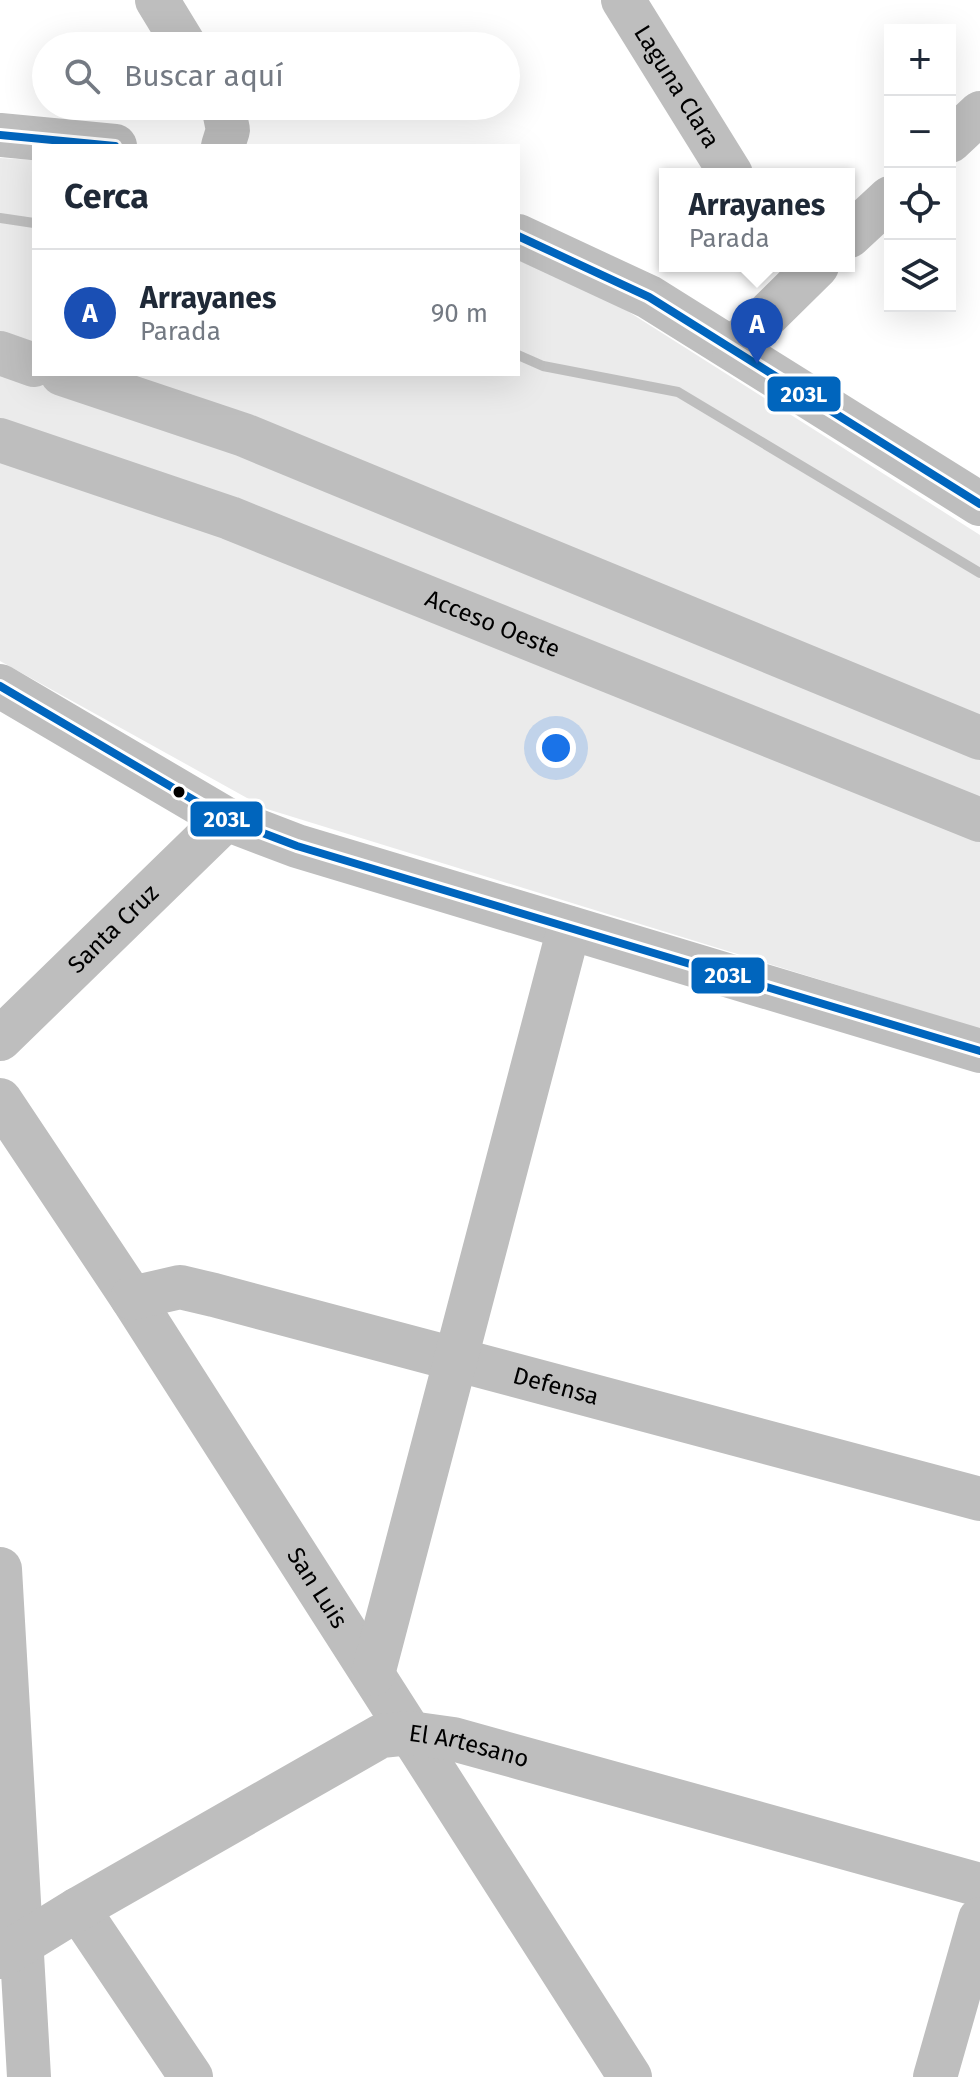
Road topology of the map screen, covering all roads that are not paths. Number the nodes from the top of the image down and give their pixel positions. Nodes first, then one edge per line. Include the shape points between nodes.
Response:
1 (157, 0) edge
2 (623, 0) edge
3 (176, 32) edge
4 (980, 113) edge
5 (226, 120) edge
6 (0, 135) edge
7 (956, 135) edge
8 (94, 144) edge
9 (224, 144) edge
10 (727, 168) edge
11 (884, 204) edge
12 (855, 230) edge
13 (520, 237) edge
14 (802, 272) edge
15 (734, 348) junction
16 (0, 353) edge
17 (32, 364) edge
18 (68, 376) edge
19 (0, 440) edge
20 (980, 504) edge
21 (0, 686) edge
22 (980, 738) edge
23 (226, 819) junction
24 (980, 820) edge
25 (569, 928) junction
26 (0, 1039) edge
27 (980, 1051) edge
28 (0, 1100) edge
29 (132, 1298) junction
30 (455, 1358) junction
31 (980, 1499) edge
32 (0, 1569) edge
33 (373, 1674) junction
34 (410, 1733) junction
35 (980, 1885) edge
36 (78, 1909) junction
37 (980, 1919) edge
38 (10, 1951) edge
39 (29, 2077) edge
40 (191, 2077) edge
41 (630, 2077) edge
42 (935, 2077) edge

1 - 3 main road
2 - 10 main road, Laguna Clara
4 - 7 main road
5 - 9 main road
6 - 8 main road
11 - 12 main road
13 - 15 main road via 649,297
14 - 15 main road
15 - 20 main road
16 - 17 main road
18 - 22 main road via 244,435
19 - 24 main road, Acceso Oeste via 230,518
21 - 23 main road
23 - 25 main road via 297,846
23 - 26 main road, Santa Cruz
25 - 27 main road
25 - 30 main road
28 - 29 main road, San Luis
29 - 30 main road, Defensa via 180,1287
29 - 33 main road, San Luis
30 - 31 main road, Defensa
30 - 33 main road
32 - 38 main road
33 - 34 main road, San Luis
34 - 35 main road, El Artesano via 453,1739
34 - 36 main road, El Artesano via 381,1736
34 - 41 main road, San Luis
36 - 38 main road, El Artesano
36 - 40 main road
37 - 42 main road
38 - 39 main road

